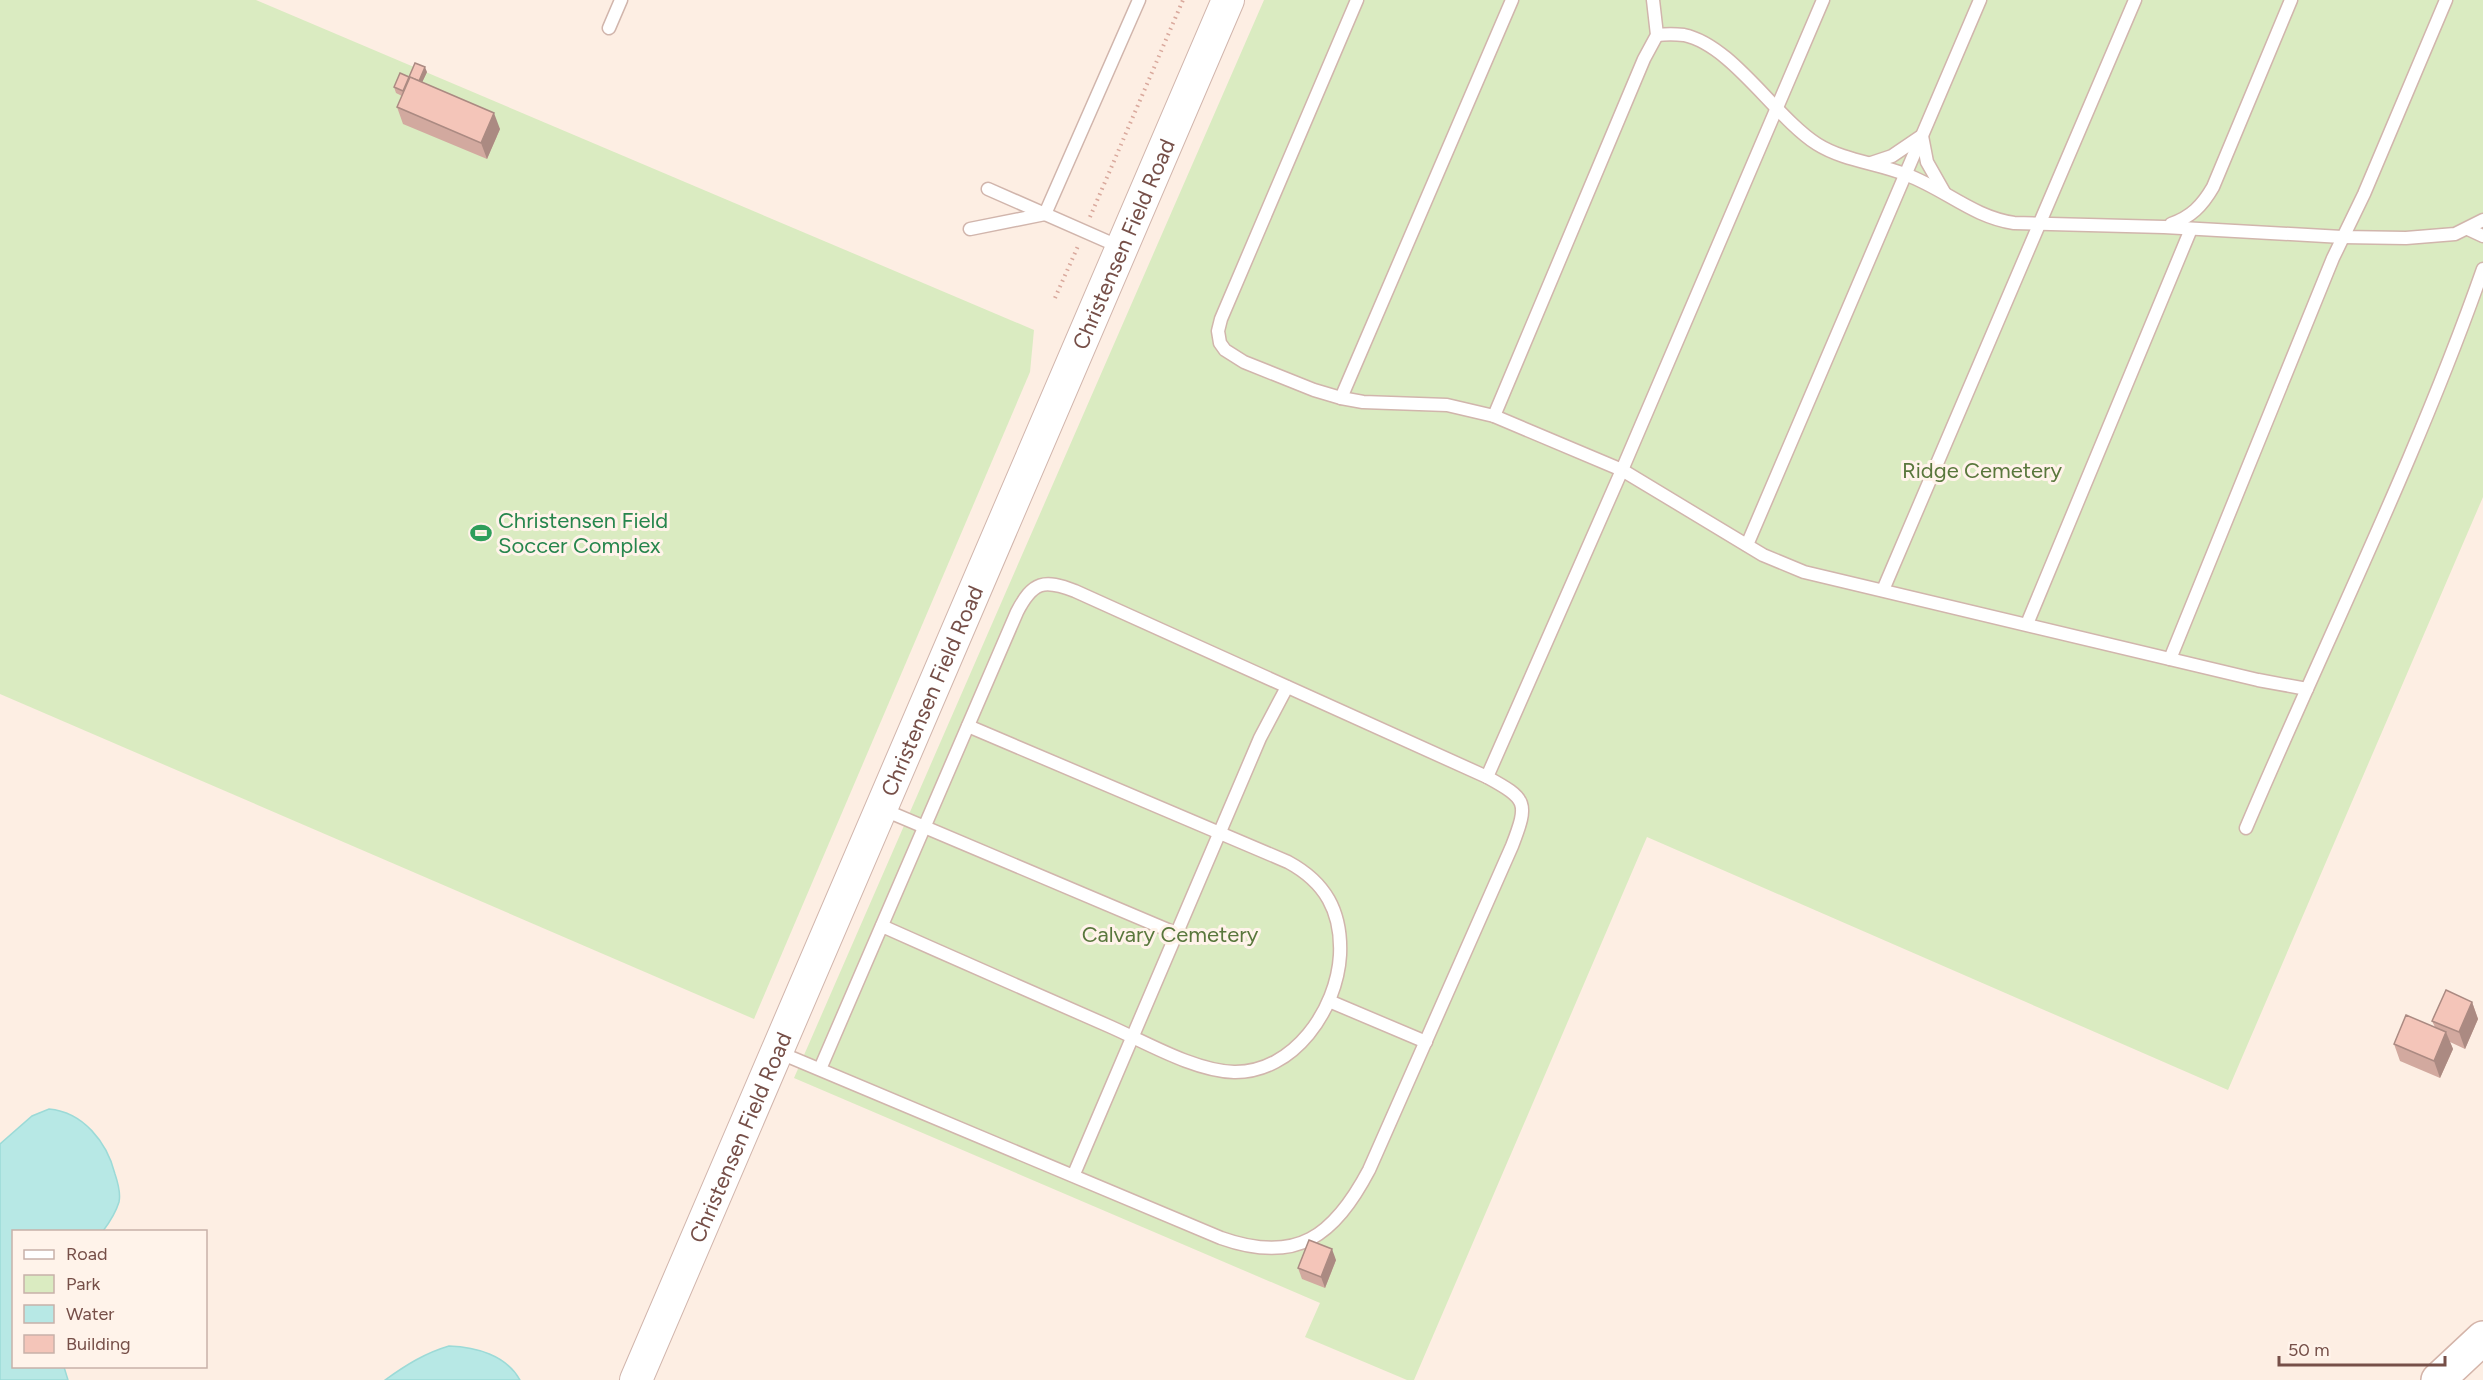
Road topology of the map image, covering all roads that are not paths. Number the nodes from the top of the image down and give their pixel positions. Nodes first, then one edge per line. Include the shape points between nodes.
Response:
1 (621, 0) edge
2 (1138, 0) edge
3 (1228, 0) edge
4 (1357, 0) edge
5 (1512, 0) edge
6 (1653, 0) edge
7 (1823, 0) edge
8 (1980, 0) edge
9 (2135, 0) edge
10 (2291, 0) edge
11 (2446, 0) edge
12 (609, 28) dead end
13 (1657, 35) junction
14 (1777, 109) junction
15 (1797, 130) junction
16 (1767, 133) junction
17 (1922, 135) junction
18 (1871, 163) junction
19 (1906, 174) junction
20 (988, 189) dead end
21 (1944, 193) junction
22 (1045, 214) junction
23 (2483, 220) edge
24 (2039, 224) junction
25 (2164, 227) junction
26 (970, 229) dead end
27 (2191, 229) junction
28 (2468, 229) junction
29 (2483, 236) edge
30 (2342, 237) junction
31 (1122, 247) junction
32 (2483, 269) edge
33 (1341, 398) junction
34 (1494, 416) junction
35 (1623, 470) junction
36 (1748, 545) junction
37 (1883, 590) junction
38 (2027, 624) junction
39 (2170, 660) junction
40 (1287, 687) junction
41 (2307, 689) junction
42 (968, 726) junction
43 (1487, 777) junction
44 (882, 809) junction
45 (925, 827) junction
46 (2246, 828) dead end
47 (1219, 833) junction
48 (882, 926) junction
49 (1175, 933) junction
50 (1329, 1001) junction
51 (1131, 1036) junction
52 (1426, 1042) junction
53 (777, 1051) junction
54 (820, 1069) junction
55 (1074, 1174) junction
56 (2483, 1338) edge
57 (636, 1380) edge
58 (2438, 1380) edge

1 - 12 lane
2 - 22 lane
3 - 31 street, Christensen Field Road
4 - 33 lane via 1218,331 1224,350 1244,362
5 - 33 lane
6 - 13 lane
7 - 14 lane
8 - 17 lane
9 - 24 lane
10 - 25 lane via 2213,187 2196,211
11 - 30 lane
13 - 14 lane via 1686,36 1709,46
13 - 34 lane
14 - 15 lane
14 - 16 lane
15 - 16 lane via 1777,128
15 - 18 lane via 1829,150
16 - 35 lane
17 - 18 lane via 1892,156
17 - 19 lane
17 - 21 lane via 1927,162
18 - 19 lane
19 - 21 lane
19 - 36 lane
20 - 22 lane
21 - 24 lane via 1996,220
22 - 26 lane
22 - 31 lane
23 - 28 lane
24 - 25 lane
24 - 37 lane
25 - 27 lane
27 - 30 lane
27 - 38 lane
28 - 29 lane
28 - 30 lane via 2436,237
30 - 39 lane
31 - 44 street, Christensen Field Road
32 - 41 lane via 2439,384
33 - 34 lane via 1447,405
34 - 35 lane
35 - 36 lane
35 - 43 lane
36 - 37 lane via 1780,564 1804,572
37 - 38 lane
38 - 39 lane
39 - 41 lane
40 - 42 lane via 1075,591 1047,583 1037,585 1023,601
40 - 43 lane
40 - 47 lane
41 - 46 lane
42 - 45 lane
42 - 47 lane
43 - 52 lane via 1519,798 1523,814
44 - 45 lane
44 - 53 street, Christensen Field Road
45 - 48 lane
45 - 49 lane
47 - 49 lane
47 - 50 lane via 1301,869 1327,895 1340,953
48 - 51 lane
48 - 54 lane
49 - 51 lane
50 - 51 lane via 1298,1046 1275,1061 1246,1071 1204,1066
50 - 52 lane
51 - 55 lane
52 - 55 lane via 1359,1189 1334,1223 1307,1242 1270,1248 1229,1241
53 - 54 lane
53 - 57 street, Christensen Field Road
54 - 55 lane
56 - 58 main road

